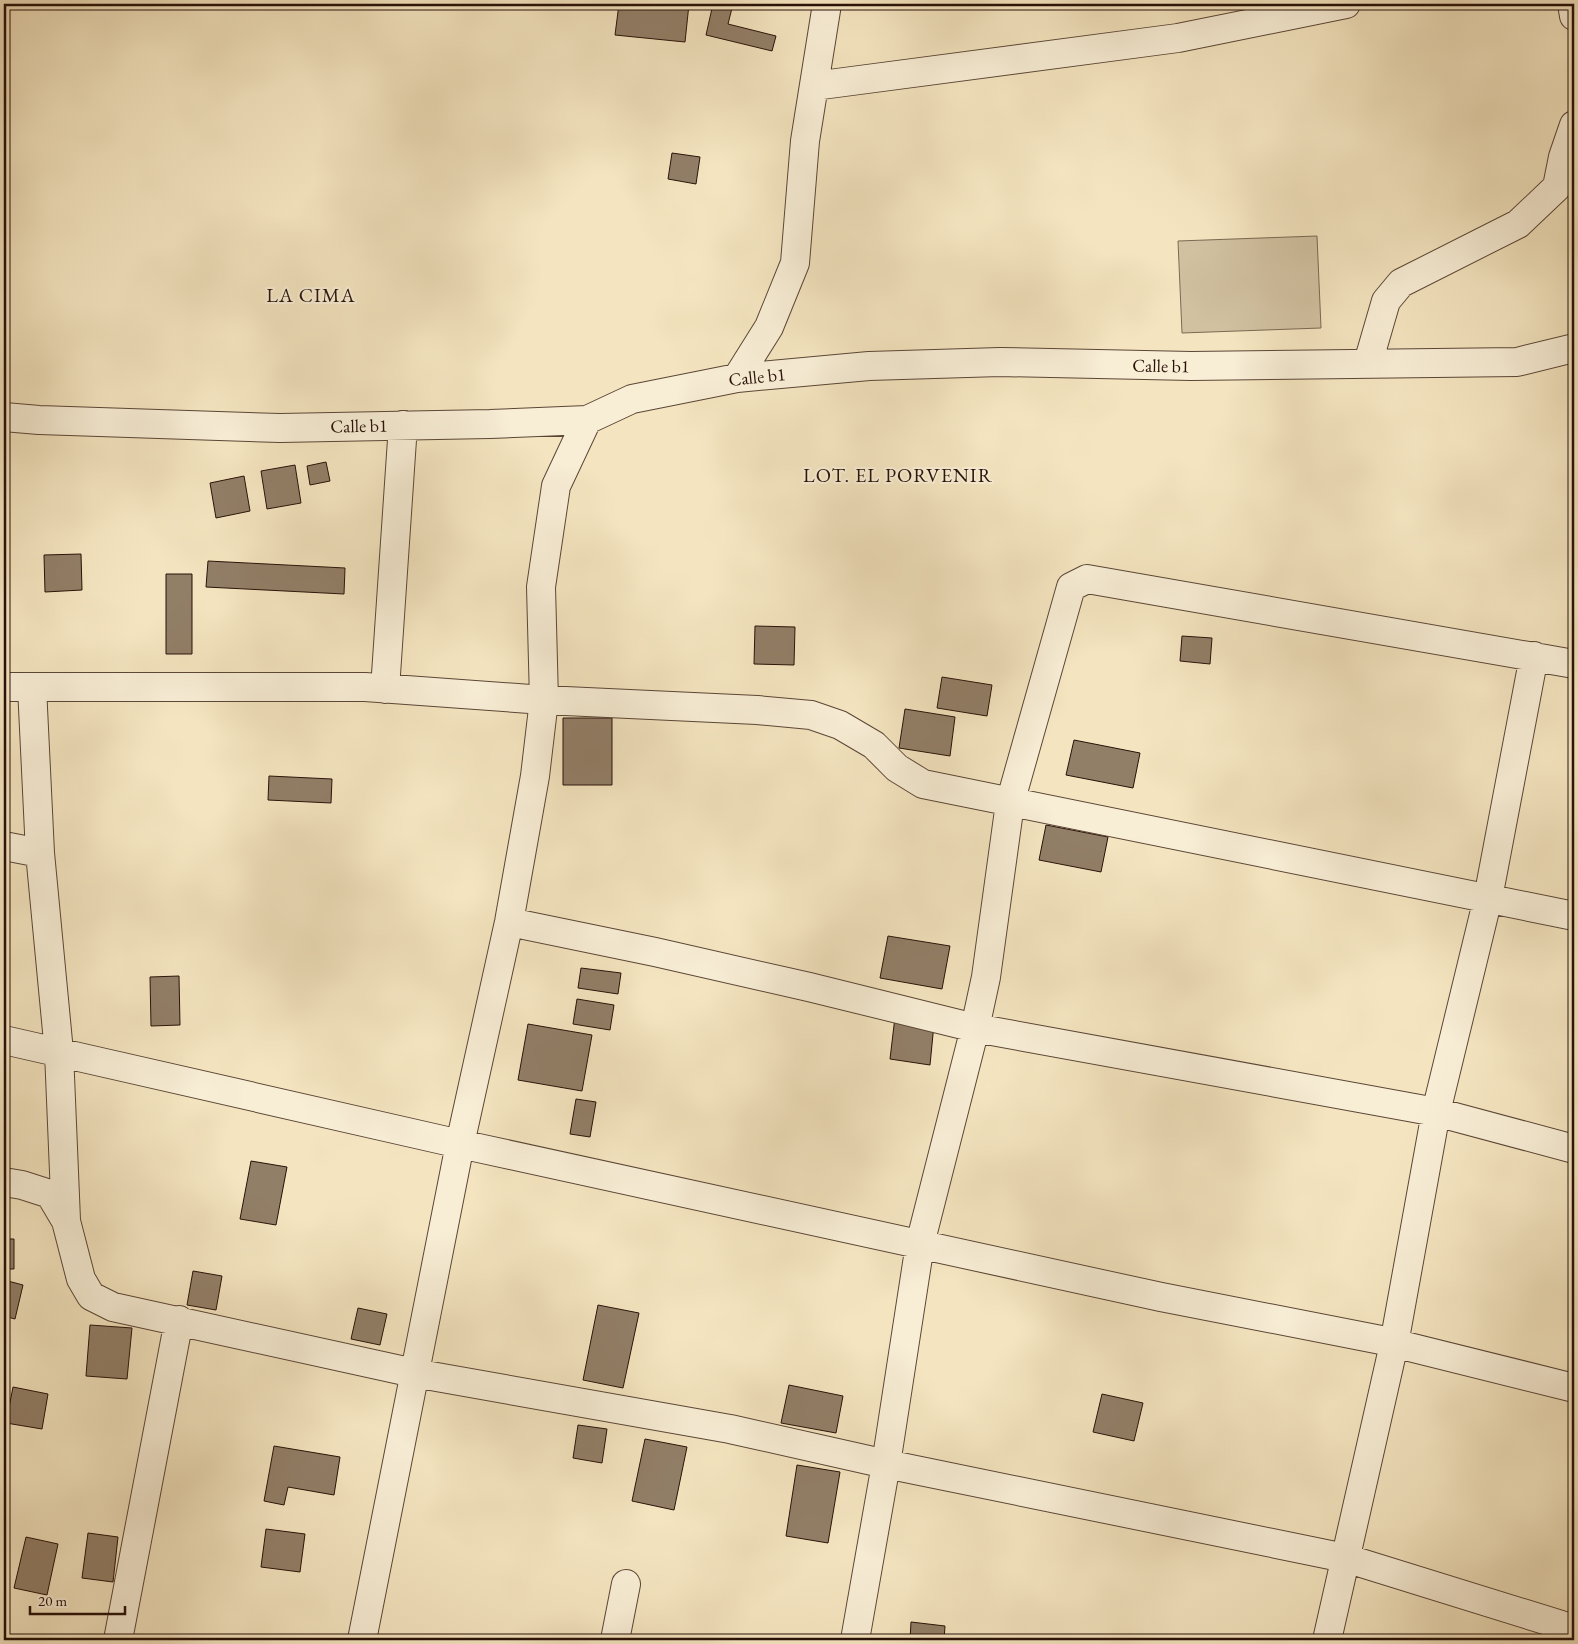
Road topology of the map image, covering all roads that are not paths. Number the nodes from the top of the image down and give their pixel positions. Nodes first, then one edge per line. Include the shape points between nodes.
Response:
1 (827, 4) edge
2 (1346, 4) edge
3 (1572, 4) edge
4 (1574, 16) edge
5 (814, 86) junction
6 (1574, 125) edge
7 (1574, 348) edge
8 (1368, 363) junction
9 (738, 378) junction
10 (4, 417) edge
11 (587, 420) junction
12 (403, 425) junction
13 (1534, 656) junction
14 (1574, 664) edge
15 (4, 687) edge
16 (32, 687) junction
17 (385, 689) junction
18 (544, 700) junction
19 (1010, 803) junction
20 (4, 846) edge
21 (40, 853) junction
22 (1488, 898) junction
23 (1574, 916) edge
24 (509, 922) junction
25 (975, 1028) junction
26 (4, 1040) edge
27 (59, 1052) junction
28 (1436, 1112) junction
29 (460, 1144) junction
30 (1574, 1149) edge
31 (4, 1182) edge
32 (66, 1221) junction
33 (920, 1244) junction
34 (179, 1320) junction
35 (1394, 1344) junction
36 (414, 1373) junction
37 (1574, 1388) edge
38 (886, 1464) junction
39 (1345, 1558) junction
40 (626, 1584) dead end
41 (1574, 1629) edge
42 (118, 1640) edge
43 (362, 1640) edge
44 (615, 1640) edge
45 (854, 1640) edge
46 (1328, 1640) edge

1 - 5 street
2 - 5 street via 1178,38
3 - 4 street
5 - 9 street via 805,141 795,263 769,327
6 - 8 street via 1557,187 1518,224 1401,283 1386,301
7 - 8 street, Calle b1 via 1517,362
8 - 9 street, Calle b1 via 1191,366 1000,362 869,366
9 - 11 street, Calle b1 via 632,399
10 - 12 street, Calle b1 via 280,428
11 - 12 street, Calle b1
11 - 18 street via 556,486 541,587
12 - 17 street
13 - 14 street
13 - 19 street via 1086,579 1071,587 1067,597
13 - 22 street
15 - 16 street
16 - 17 street
16 - 21 street
17 - 18 street
18 - 19 street via 811,715 840,725 874,745 897,768 923,784
18 - 24 street via 535,776
19 - 22 street
19 - 25 street via 986,977
20 - 21 street
21 - 27 street
22 - 23 street
22 - 28 street
24 - 25 street via 694,961
24 - 29 street
25 - 28 street
25 - 33 street
26 - 27 street
27 - 29 street
27 - 32 street
28 - 30 street
28 - 35 street
29 - 33 street
29 - 36 street
31 - 32 street via 50,1194
32 - 34 street via 81,1279 91,1296 113,1307
33 - 35 street
33 - 38 street
34 - 36 street
34 - 42 street
35 - 37 street
35 - 39 street
36 - 38 street via 730,1429
36 - 43 street
38 - 39 street
38 - 45 street
39 - 41 street
39 - 46 street
40 - 44 street

